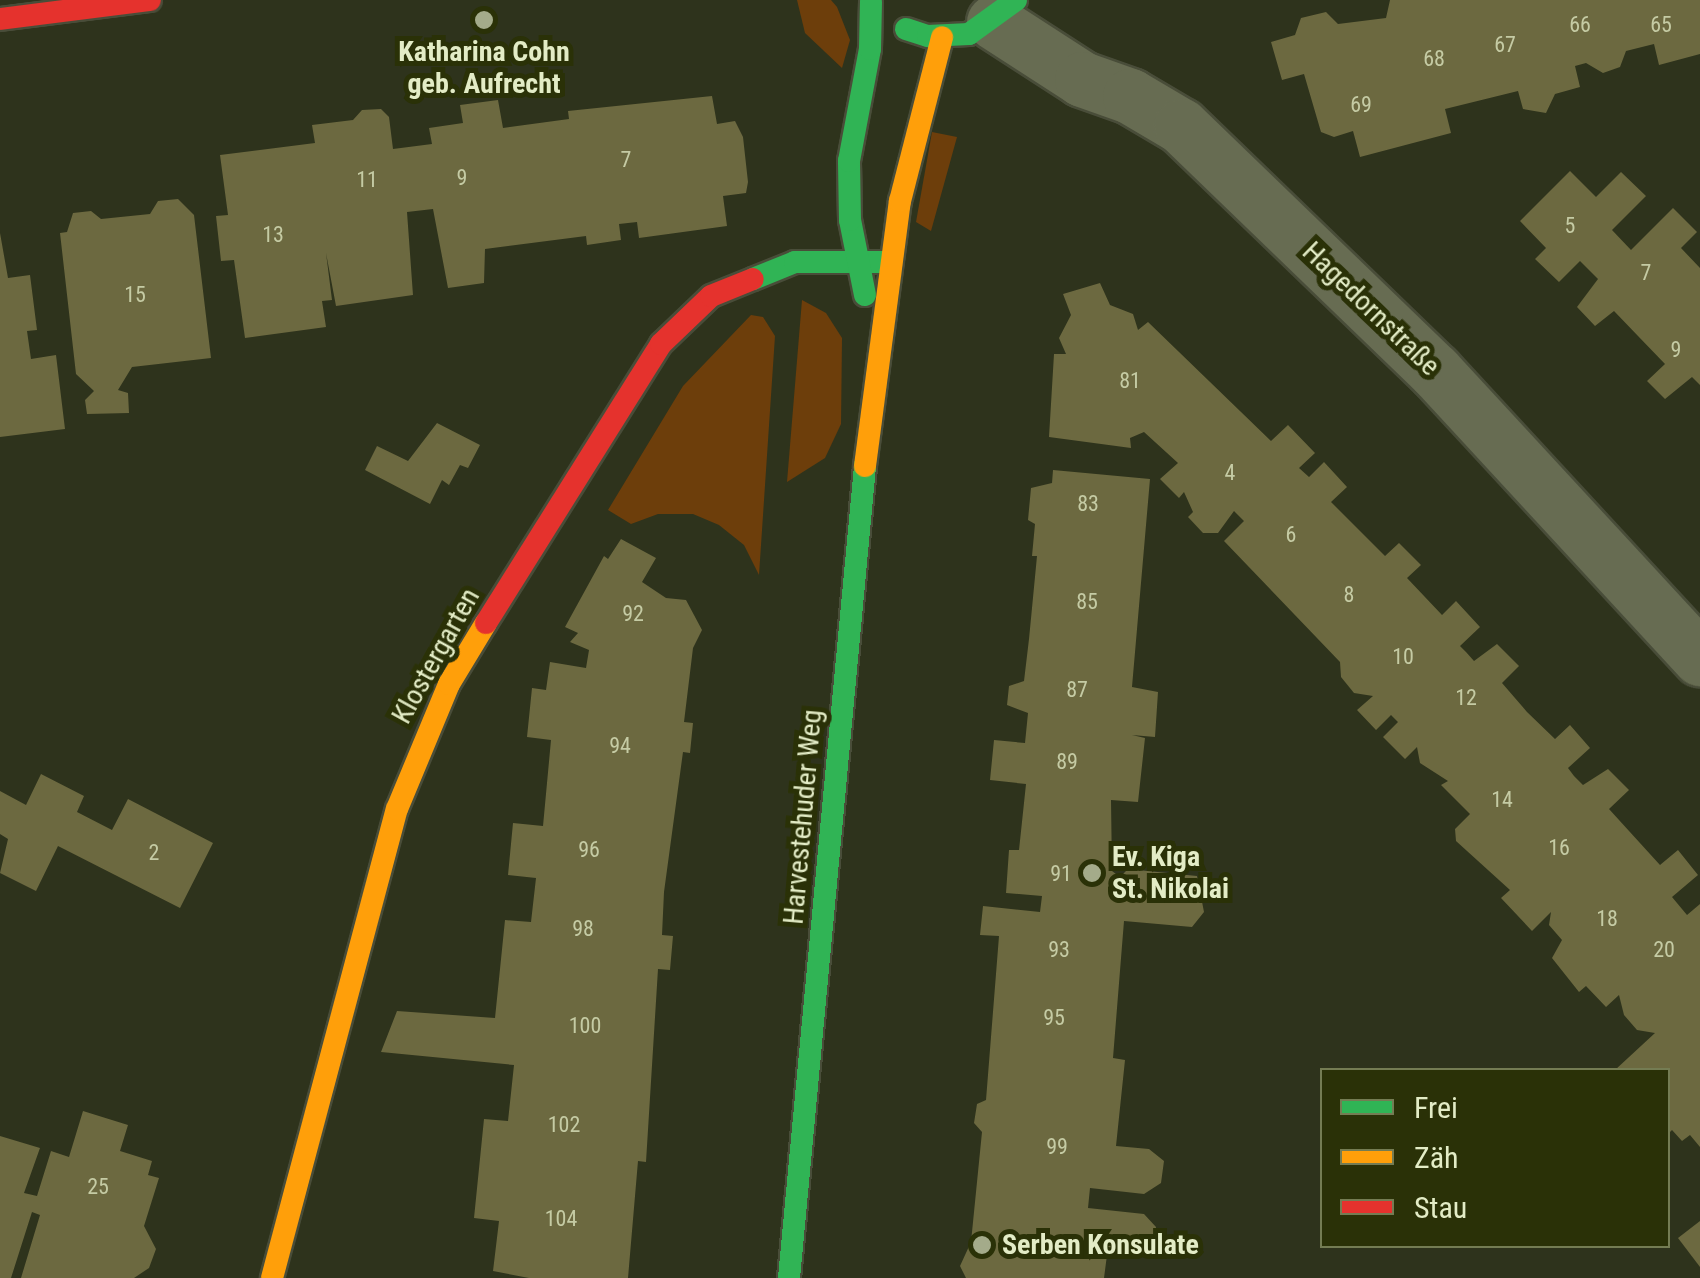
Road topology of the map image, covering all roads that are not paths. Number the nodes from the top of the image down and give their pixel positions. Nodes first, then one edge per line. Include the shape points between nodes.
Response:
1 (150, 0) edge
2 (870, 1) edge
3 (1005, 11) edge
4 (0, 19) edge
5 (942, 37) junction
6 (856, 259) junction
7 (891, 262) junction
8 (875, 362) junction
9 (1700, 658) edge
10 (272, 1278) edge
11 (788, 1278) edge

1 - 4 street
2 - 5 street, Harvestehuder Weg via 902,28
2 - 6 street, Harvestehuder Weg via 870,49 849,161
3 - 5 street
3 - 9 street, Hagedornstraße via 1082,79 1181,126 1435,371
5 - 7 street, Harvestehuder Weg
6 - 7 street, Klostergarten
6 - 8 street, Harvestehuder Weg
6 - 10 street, Klostergarten via 768,268 711,296 685,318 661,344 448,684 376,878
7 - 8 street, Harvestehuder Weg
8 - 11 street, Harvestehuder Weg

